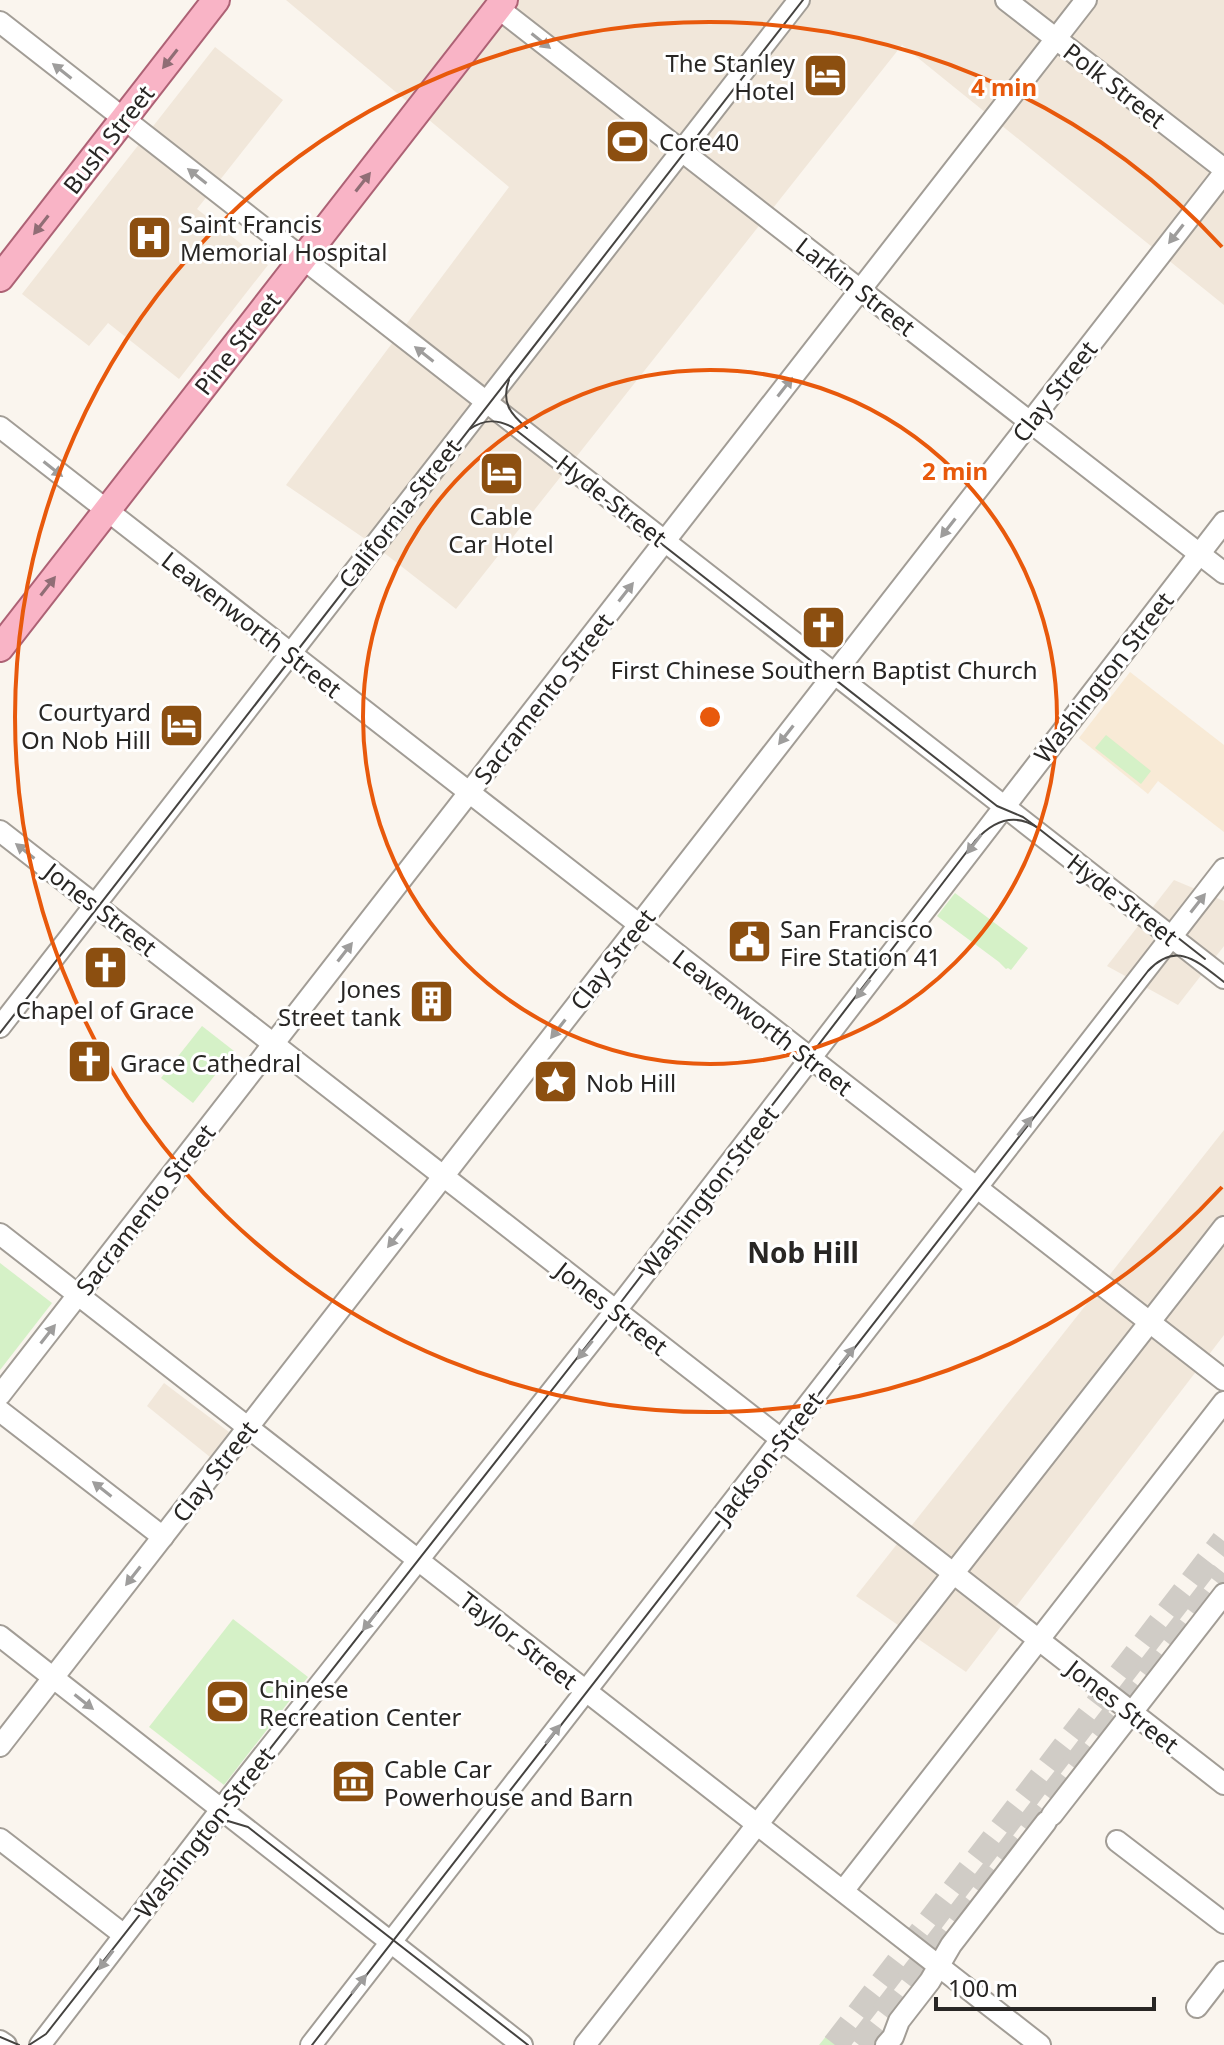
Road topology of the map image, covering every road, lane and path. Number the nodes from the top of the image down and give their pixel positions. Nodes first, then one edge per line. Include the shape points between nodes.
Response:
1 (216, 0) edge
2 (799, 0) edge
3 (1006, 0) edge
4 (1086, 0) edge
5 (497, 3) edge
6 (0, 22) edge
7 (1056, 39) junction
8 (123, 119) junction
9 (682, 151) junction
10 (1224, 171) edge
11 (303, 259) junction
12 (0, 278) edge
13 (861, 290) junction
14 (486, 402) junction
15 (1030, 422) junction
16 (0, 427) edge
17 (107, 510) junction
18 (1224, 522) edge
19 (665, 541) junction
20 (1199, 554) junction
21 (1224, 573) edge
22 (1, 643) edge
23 (290, 653) junction
24 (834, 674) junction
25 (469, 792) junction
26 (1004, 805) junction
27 (0, 831) edge
28 (1224, 869) edge
29 (95, 905) junction
30 (639, 925) junction
31 (1171, 937) junction
32 (1224, 978) edge
33 (0, 1027) edge
34 (273, 1044) junction
35 (811, 1058) junction
36 (443, 1176) junction
37 (977, 1188) junction
38 (1224, 1227) edge
39 (0, 1234) edge
40 (78, 1295) junction
41 (616, 1311) junction
42 (1150, 1322) junction
43 (1224, 1380) edge
44 (0, 1395) edge
45 (1224, 1402) edge
46 (0, 1411) edge
47 (248, 1427) junction
48 (782, 1440) junction
49 (163, 1537) junction
50 (418, 1560) junction
51 (953, 1573) junction
52 (1224, 1594) edge
53 (0, 1636) edge
54 (1038, 1640) junction
55 (53, 1678) junction
56 (585, 1693) junction
57 (1132, 1712) junction
58 (0, 1746) edge
59 (1224, 1784) edge
60 (222, 1809) junction
61 (758, 1825) junction
62 (0, 1839) edge
63 (1117, 1841) dead end
64 (843, 1891) junction
65 (1224, 1923) edge
66 (124, 1935) junction
67 (392, 1941) junction
68 (938, 1966) junction
69 (1224, 1972) edge
70 (1197, 2007) dead end
71 (0, 2041) edge
72 (6, 2045) edge
73 (40, 2045) edge
74 (311, 2045) edge
75 (522, 2045) edge
76 (585, 2045) edge
77 (886, 2045) edge
78 (1040, 2045) edge

1 -> 8 main road, Bush Street
2 - 9 street, California Street
3 - 7 street, Polk Street
4 - 7 street, Sacramento Street
5 -> 9 street, Larkin Street
11 -> 5 main road, Pine Street
8 -> 6 street, Hyde Street
7 - 10 street, Polk Street
7 - 13 street, Sacramento Street
11 -> 8 street, Hyde Street
8 -> 12 main road, Bush Street
9 - 13 street, Larkin Street
9 - 14 street, California Street
10 -> 15 street, Clay Street
14 -> 11 street, Hyde Street
11 - 17 main road, Pine Street
13 - 15 street, Larkin Street
19 -> 13 street, Sacramento Street
14 - 19 street, Hyde Street
14 - 23 street, California Street
15 - 20 street, Larkin Street
15 -> 24 street, Clay Street
16 -> 17 street, Leavenworth Street
22 -> 17 main road, Pine Street
17 - 23 street, Leavenworth Street
18 - 20 street, Washington Street
19 - 24 street, Hyde Street
25 -> 19 street, Sacramento Street
20 - 21 street, Larkin Street
20 - 26 street, Washington Street
23 - 25 street, Leavenworth Street
23 - 29 street, California Street
24 - 26 street, Hyde Street
24 -> 30 street, Clay Street
25 - 30 street, Leavenworth Street
34 -> 25 street, Sacramento Street
26 - 31 street, Hyde Street
26 -> 35 street, Washington Street
29 -> 27 street, Jones Street
31 -> 28 street, Jackson Street
29 - 33 street, California Street
29 - 34 street, Jones Street
30 - 35 street, Leavenworth Street
30 -> 36 street, Clay Street
31 - 32 street, Hyde Street
37 -> 31 street, Jackson Street
34 - 36 street, Jones Street
34 - 40 street, Sacramento Street
35 - 37 street, Leavenworth Street
35 - 41 street, Washington Street
36 - 41 street, Jones Street
36 -> 47 street, Clay Street
37 - 42 street, Leavenworth Street
48 -> 37 street, Jackson Street
38 - 42 street
39 - 40 street, Taylor Street
44 -> 40 street, Sacramento Street
40 - 47 street, Taylor Street
41 - 48 street, Jones Street
41 -> 50 street, Washington Street
42 - 43 street, Leavenworth Street
42 - 51 street
45 - 54 street
49 -> 46 street
47 - 49 street, Clay Street
47 - 50 street, Taylor Street
48 - 51 street, Jones Street
48 - 56 street, Jackson Street
49 -> 55 street, Clay Street
50 - 56 street, Taylor Street
50 -> 60 street, Washington Street
51 - 54 street, Jones Street
51 - 61 street
52 - 57 street
53 - 55 street
54 - 57 street, Jones Street
54 - 64 street
55 - 58 street, Clay Street
55 -> 60 street
56 - 61 street, Taylor Street
67 -> 56 street, Jackson Street
57 - 59 street, Jones Street
57 - 68 street
60 - 66 street, Washington Street
60 - 67 street
61 - 64 street, Taylor Street
61 - 76 street
62 - 66 street
63 - 65 street
64 - 68 street, Taylor Street
66 -> 73 street, Washington Street
74 -> 67 street, Jackson Street
67 - 75 street
68 - 77 street
68 - 78 street, Taylor Street
69 - 70 street
71 - 72 street

